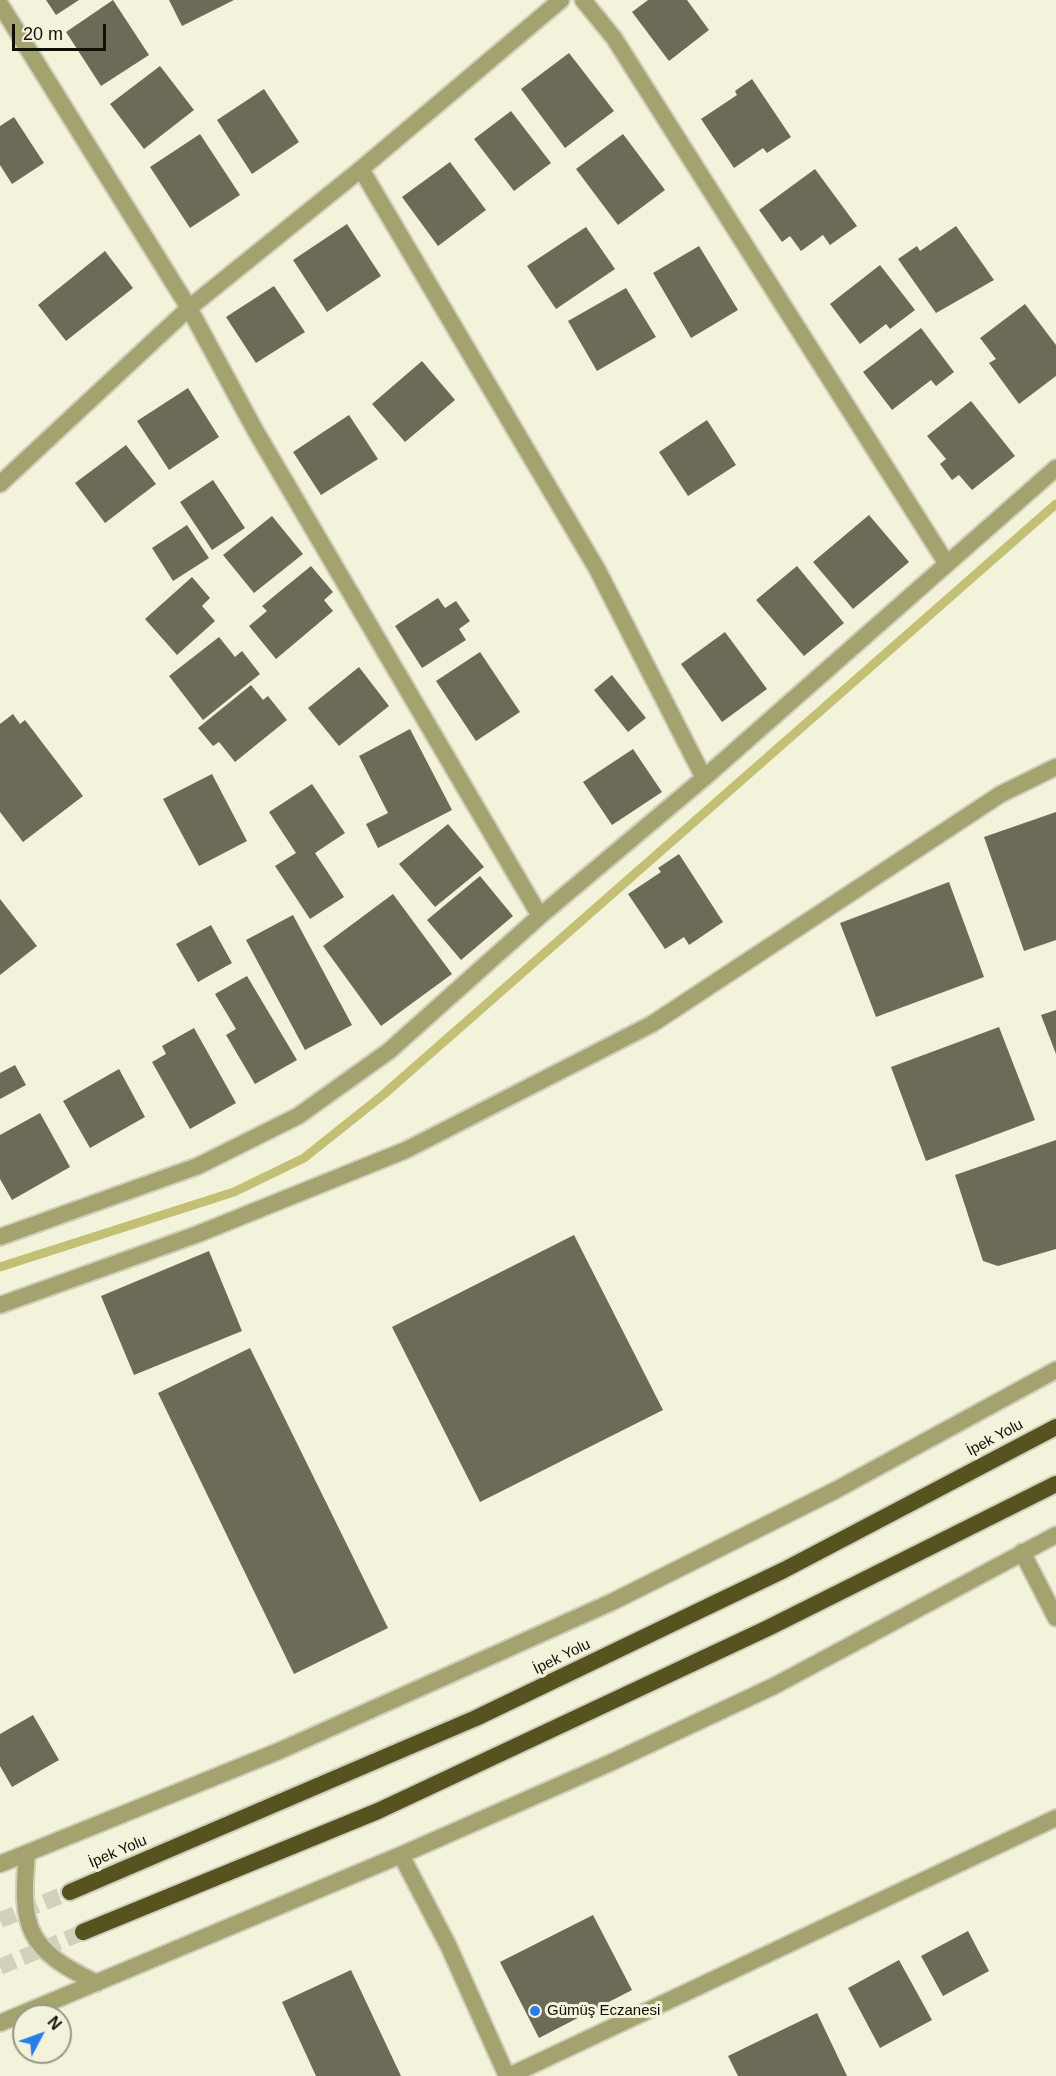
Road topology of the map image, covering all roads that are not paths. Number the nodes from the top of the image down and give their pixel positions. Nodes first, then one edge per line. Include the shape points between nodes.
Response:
1 (561, 0) edge
2 (583, 0) edge
3 (0, 4) edge
4 (361, 170) junction
5 (189, 308) junction
6 (1056, 468) edge
7 (0, 484) edge
8 (947, 564) junction
9 (1056, 767) edge
10 (704, 778) junction
11 (540, 916) junction
12 (0, 1237) edge
13 (0, 1305) edge
14 (1056, 1370) edge
15 (1056, 1426) edge
16 (1056, 1484) edge
17 (1056, 1534) edge
18 (1022, 1552) junction
19 (1056, 1618) edge
20 (1056, 1818) edge
21 (27, 1854) junction
22 (401, 1855) junction
23 (0, 1863) edge
24 (70, 1892) tunnel mouth
25 (83, 1932) tunnel mouth
26 (98, 1983) junction
27 (0, 2023) edge
28 (508, 2076) edge

1 - 4 street
2 - 8 street via 614,38
3 - 5 street
4 - 5 street
4 - 10 street via 597,569
5 - 7 street
5 - 11 street via 255,430
6 - 8 street
8 - 10 street
9 - 13 street via 1001,794 652,1024 406,1150 198,1234
10 - 11 street
11 - 12 street via 389,1051 298,1116 198,1166
14 - 21 street via 836,1490 612,1602 279,1751
15 - 24 highway, İpek Yolu via 784,1570 476,1718
16 - 25 highway via 768,1628 378,1811
17 - 18 street
18 - 19 street
18 - 22 street via 774,1686
20 - 28 street
21 - 23 street
21 - 26 street via 23,1897 32,1934 68,1969
22 - 26 street
22 - 28 street via 448,1945
26 - 27 street

